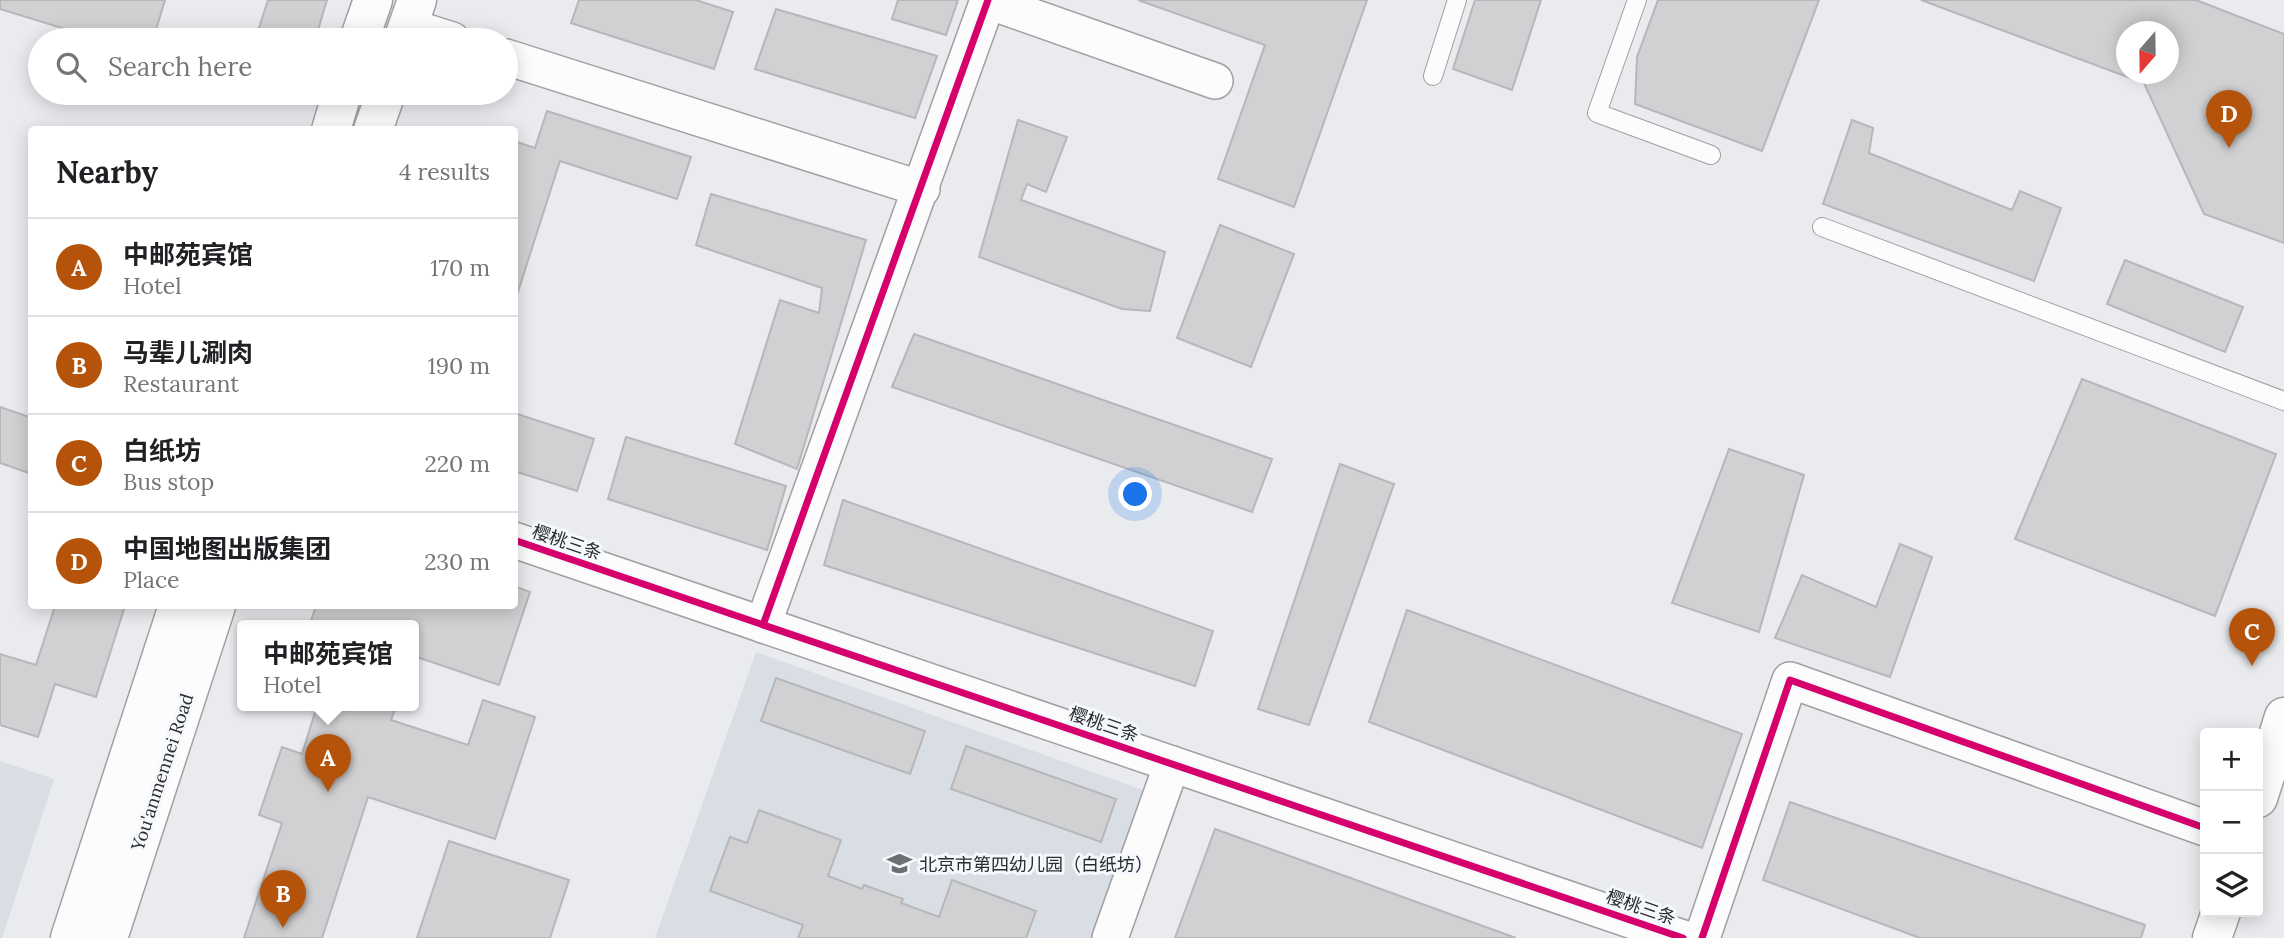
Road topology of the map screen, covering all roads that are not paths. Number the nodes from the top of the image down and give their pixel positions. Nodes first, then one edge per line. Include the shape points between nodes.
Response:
1 (373, 0) edge
2 (1457, 0) edge
3 (1637, 0) edge
4 (988, 1) edge
5 (363, 28) edge
6 (518, 61) edge
7 (1433, 76) dead end
8 (1214, 80) dead end
9 (338, 105) edge
10 (382, 105) edge
11 (332, 126) edge
12 (374, 126) edge
13 (1711, 155) dead end
14 (922, 189) junction
15 (1822, 227) dead end
16 (2284, 401) edge
17 (518, 541) edge
18 (177, 609) edge
19 (215, 609) edge
20 (763, 625) junction
21 (2284, 717) edge
22 (1172, 764) junction
23 (2260, 791) edge
24 (2200, 826) edge
25 (2219, 917) edge
26 (70, 938) edge
27 (108, 938) edge
28 (1110, 938) edge
29 (1683, 938) edge
30 (1702, 938) edge
31 (2212, 938) edge

1 - 5 main road
2 - 7 lane
3 - 13 lane via 1597,113
4 - 8 street
4 - 14 street
6 - 14 street
9 - 11 main road
10 - 12 main road
14 - 20 street
15 - 16 lane
17 - 20 street, 樱桃三条
18 - 26 main road, You'anmennei Road
19 - 27 main road, You'anmennei Road
20 - 22 street, 樱桃三条
21 - 23 main road
22 - 28 street
22 - 29 street, 樱桃三条
24 - 30 street via 1790,680
25 - 31 main road

